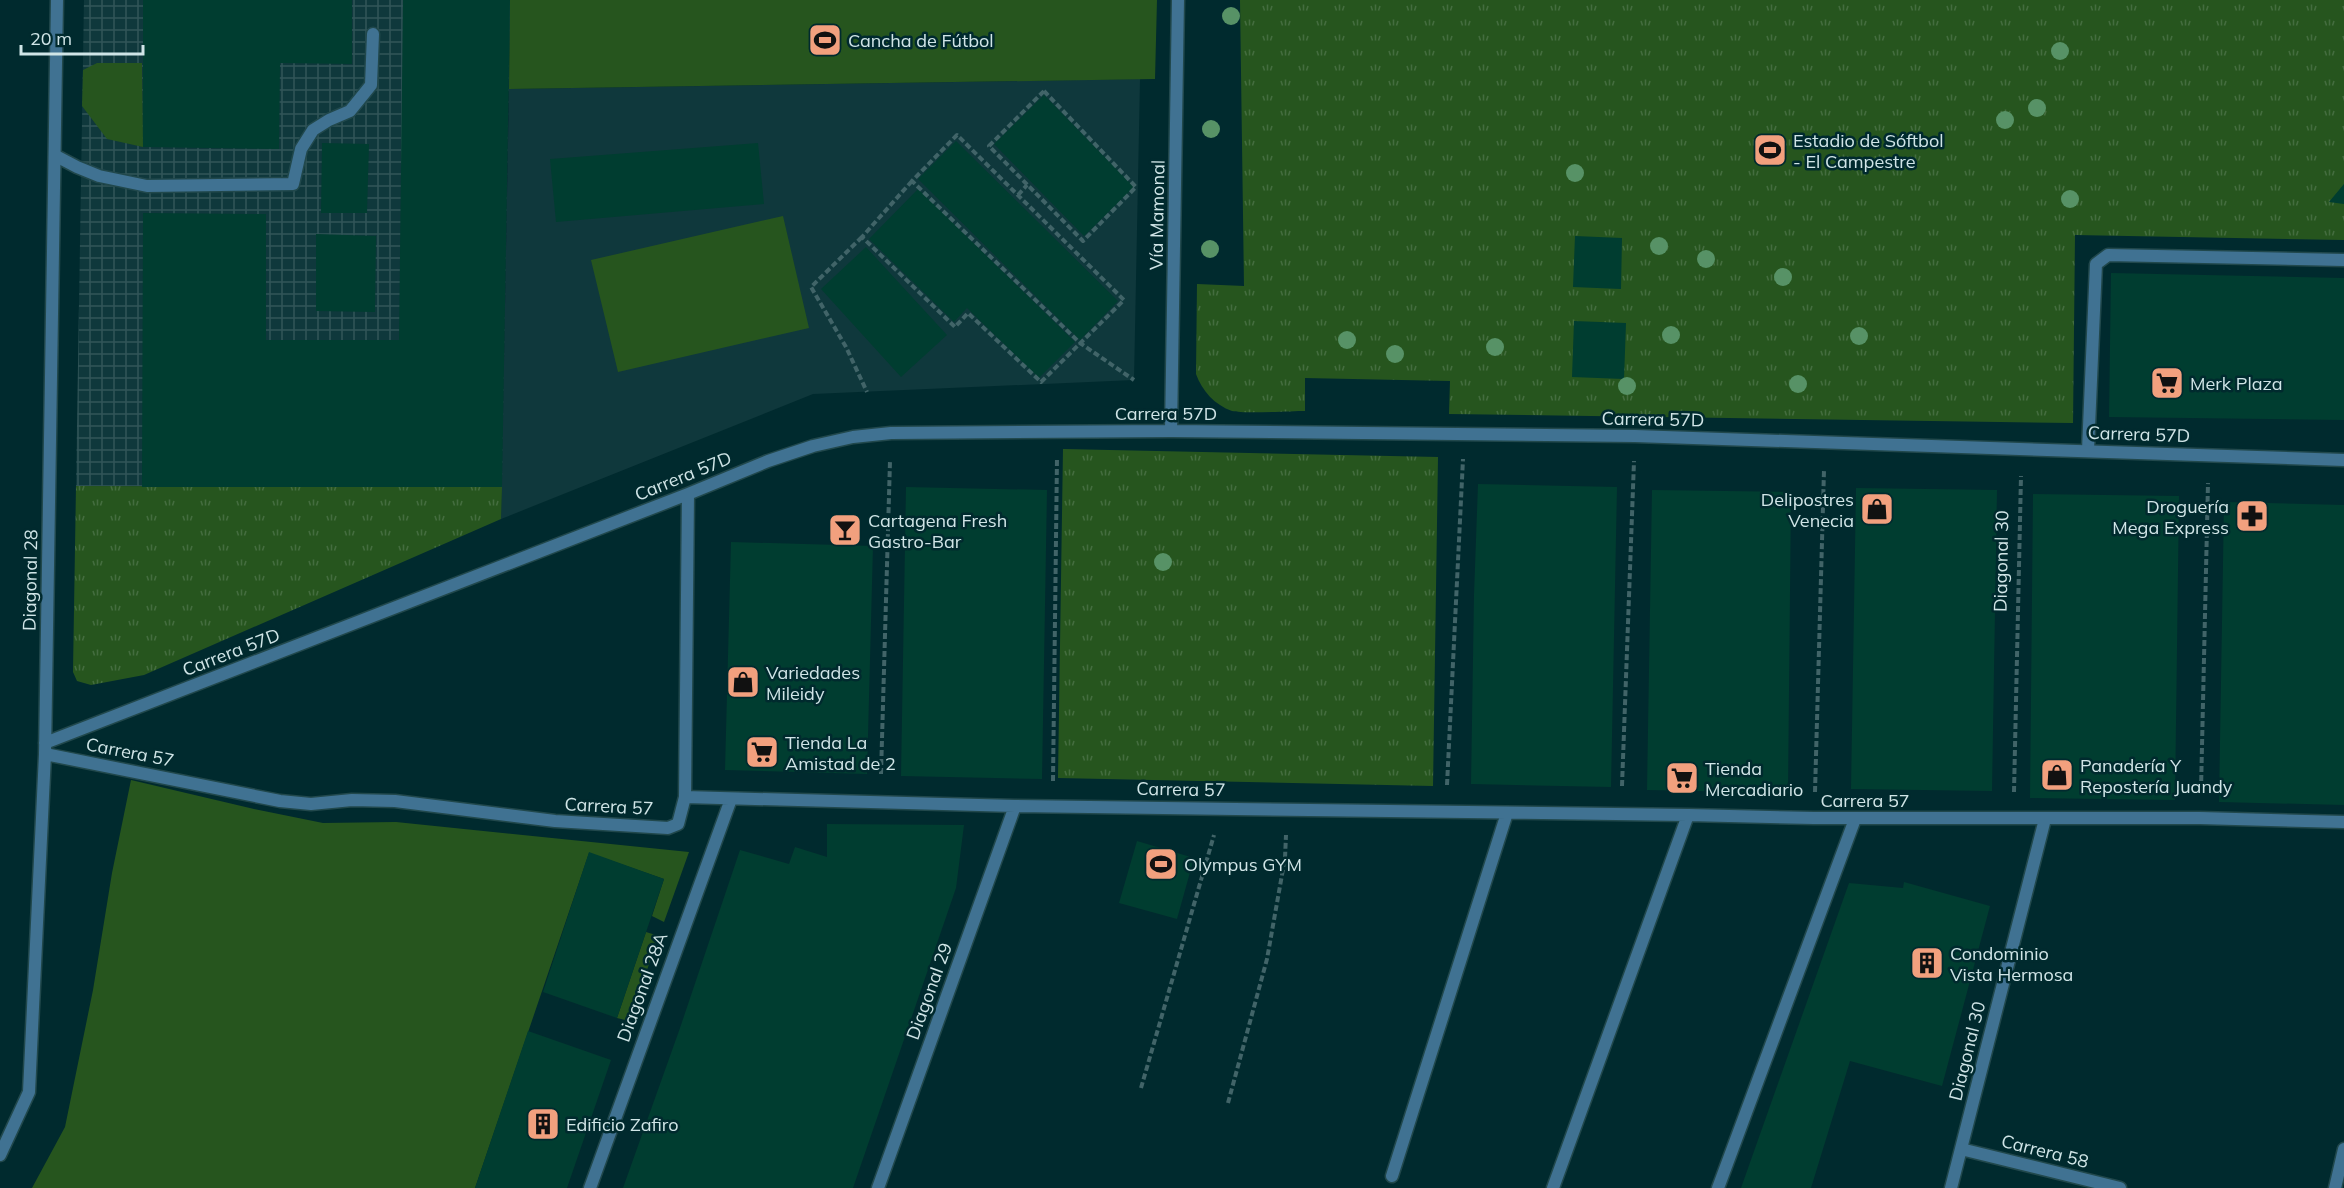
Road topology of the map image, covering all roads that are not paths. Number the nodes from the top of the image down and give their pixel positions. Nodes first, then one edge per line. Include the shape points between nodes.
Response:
1 (57, 0) edge
2 (1178, 0) edge
3 (373, 34) dead end
4 (56, 156) junction
5 (2344, 260) edge
6 (1171, 430) junction
7 (2088, 450) junction
8 (2344, 460) edge
9 (688, 494) junction
10 (45, 748) junction
11 (685, 797) junction
12 (731, 799) junction
13 (1014, 806) junction
14 (1507, 813) junction
15 (1688, 815) junction
16 (1855, 819) junction
17 (2045, 819) junction
18 (2344, 822) edge
19 (1961, 1149) junction
20 (2344, 1149) edge
21 (1, 1151) edge
22 (1392, 1176) dead end
23 (590, 1188) edge
24 (878, 1188) edge
25 (1553, 1188) edge
26 (1718, 1188) edge
27 (1951, 1188) edge
28 (2120, 1188) edge
29 (2335, 1188) edge

1 - 4 street, Diagonal 28
2 - 6 street, Vía Mamonal
3 - 4 street via 371,85 350,111 313,130 301,149 293,184 147,186 99,176
4 - 10 street, Diagonal 28
5 - 7 street via 2108,255 2101,259 2096,264
6 - 7 street, Carrera 57D via 1635,436
6 - 9 street, Carrera 57D via 891,433 853,437 768,461
7 - 8 street, Carrera 57D
9 - 10 street, Carrera 57D
9 - 11 street
10 - 11 street, Carrera 57 via 280,801 311,804 395,801 555,821 668,828 678,824
10 - 21 street, Diagonal 28 via 29,1092
11 - 12 street, Carrera 57
12 - 13 street, Carrera 57
12 - 23 street, Diagonal 28A
13 - 14 street, Carrera 57
13 - 24 street, Diagonal 29
14 - 15 street, Carrera 57
14 - 22 street
15 - 16 street, Carrera 57
15 - 25 street
16 - 17 street, Carrera 57
16 - 26 street
17 - 18 street, Carrera 57
17 - 19 street, Diagonal 30
19 - 27 street, Diagonal 30
19 - 28 street, Carrera 58
20 - 29 street

